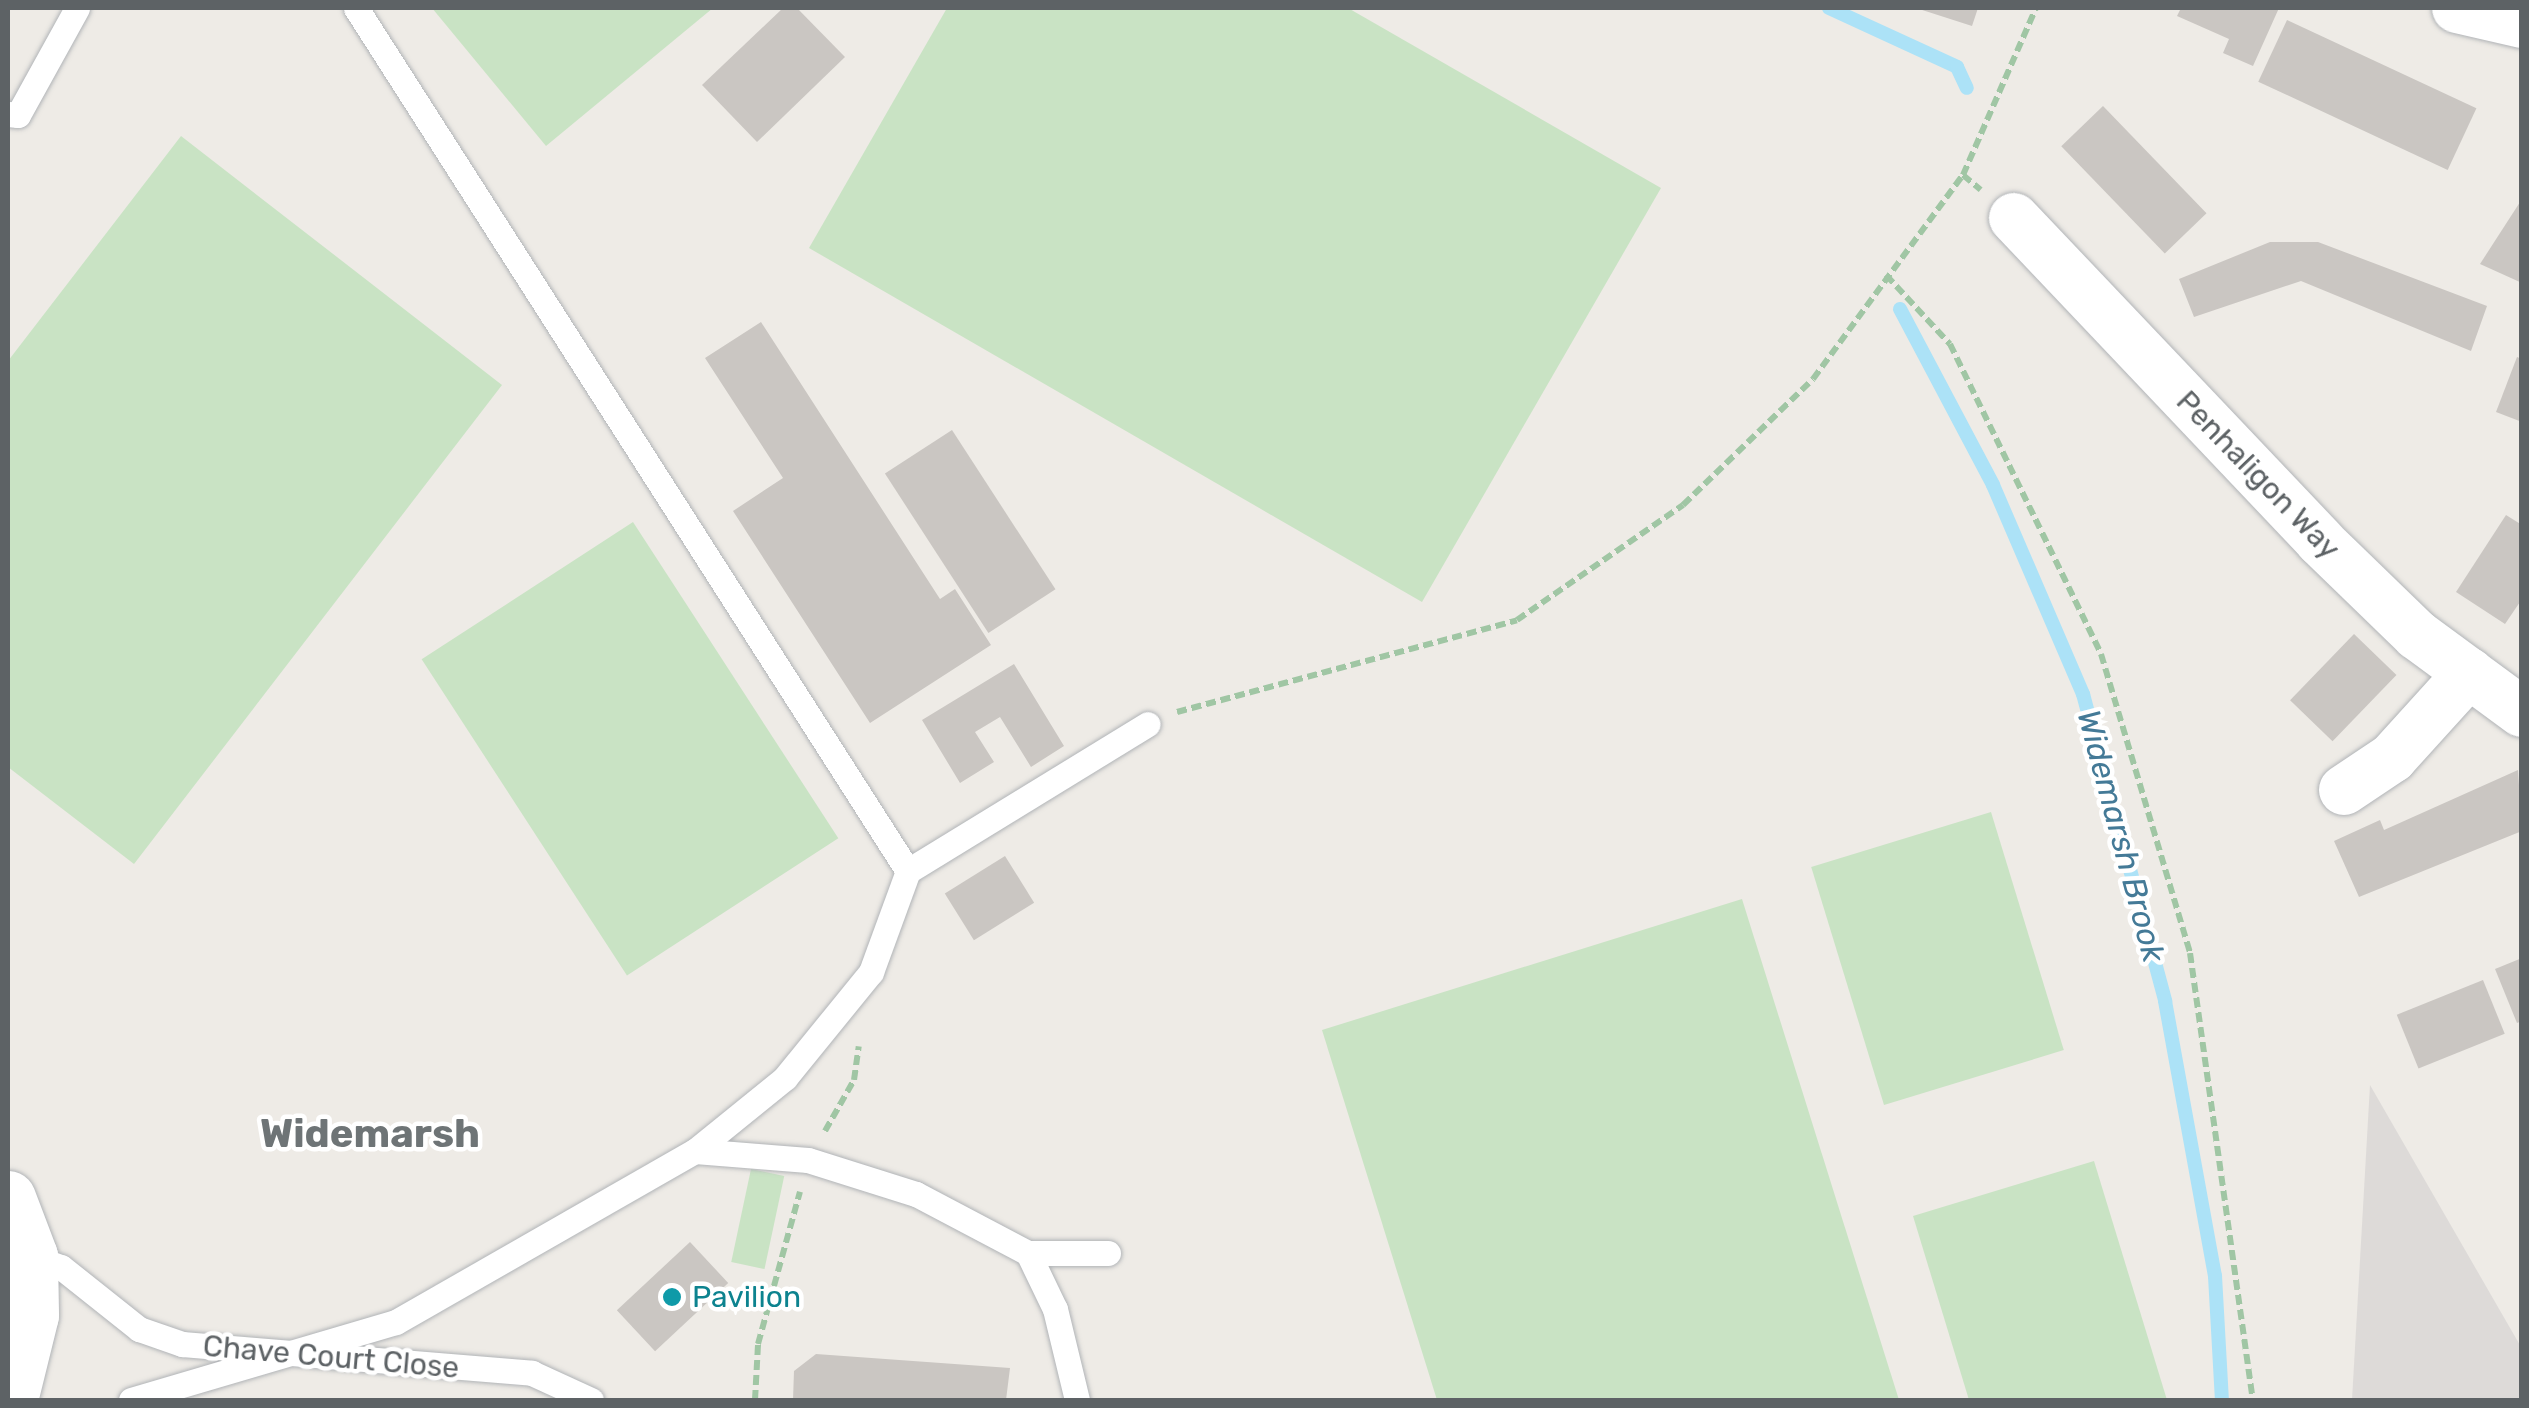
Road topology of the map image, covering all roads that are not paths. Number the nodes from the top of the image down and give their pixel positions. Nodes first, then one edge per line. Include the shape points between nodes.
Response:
1 (77, 8) edge
2 (356, 8) edge
3 (2457, 8) edge
4 (2522, 23) edge
5 (8, 114) edge
6 (2014, 218) dead end
7 (2469, 673) junction
8 (2522, 712) edge
9 (1148, 724) road end
10 (2344, 790) dead end
11 (908, 871) junction
12 (695, 1150) junction
13 (8, 1198) edge
14 (1028, 1252) junction
15 (1108, 1252) dead end
16 (30, 1256) junction
17 (282, 1356) junction
18 (10, 1400) edge
19 (130, 1400) edge
20 (591, 1400) edge
21 (1077, 1400) edge

1 - 5 lane via 18,115
2 - 11 lane
3 - 4 street
6 - 7 street, Penhaligon Way via 2320,541
7 - 8 street, Penhaligon Way
7 - 10 street via 2392,758
9 - 11 lane
11 - 12 lane via 871,972 785,1078
12 - 14 lane via 808,1160 916,1194
12 - 17 lane via 396,1322
13 - 16 street
14 - 15 lane
14 - 21 lane via 1055,1309
16 - 17 lane, Chave Court Close via 61,1267 138,1329 226,1353
16 - 18 street via 31,1315
17 - 19 lane
17 - 20 lane, Chave Court Close via 532,1373

